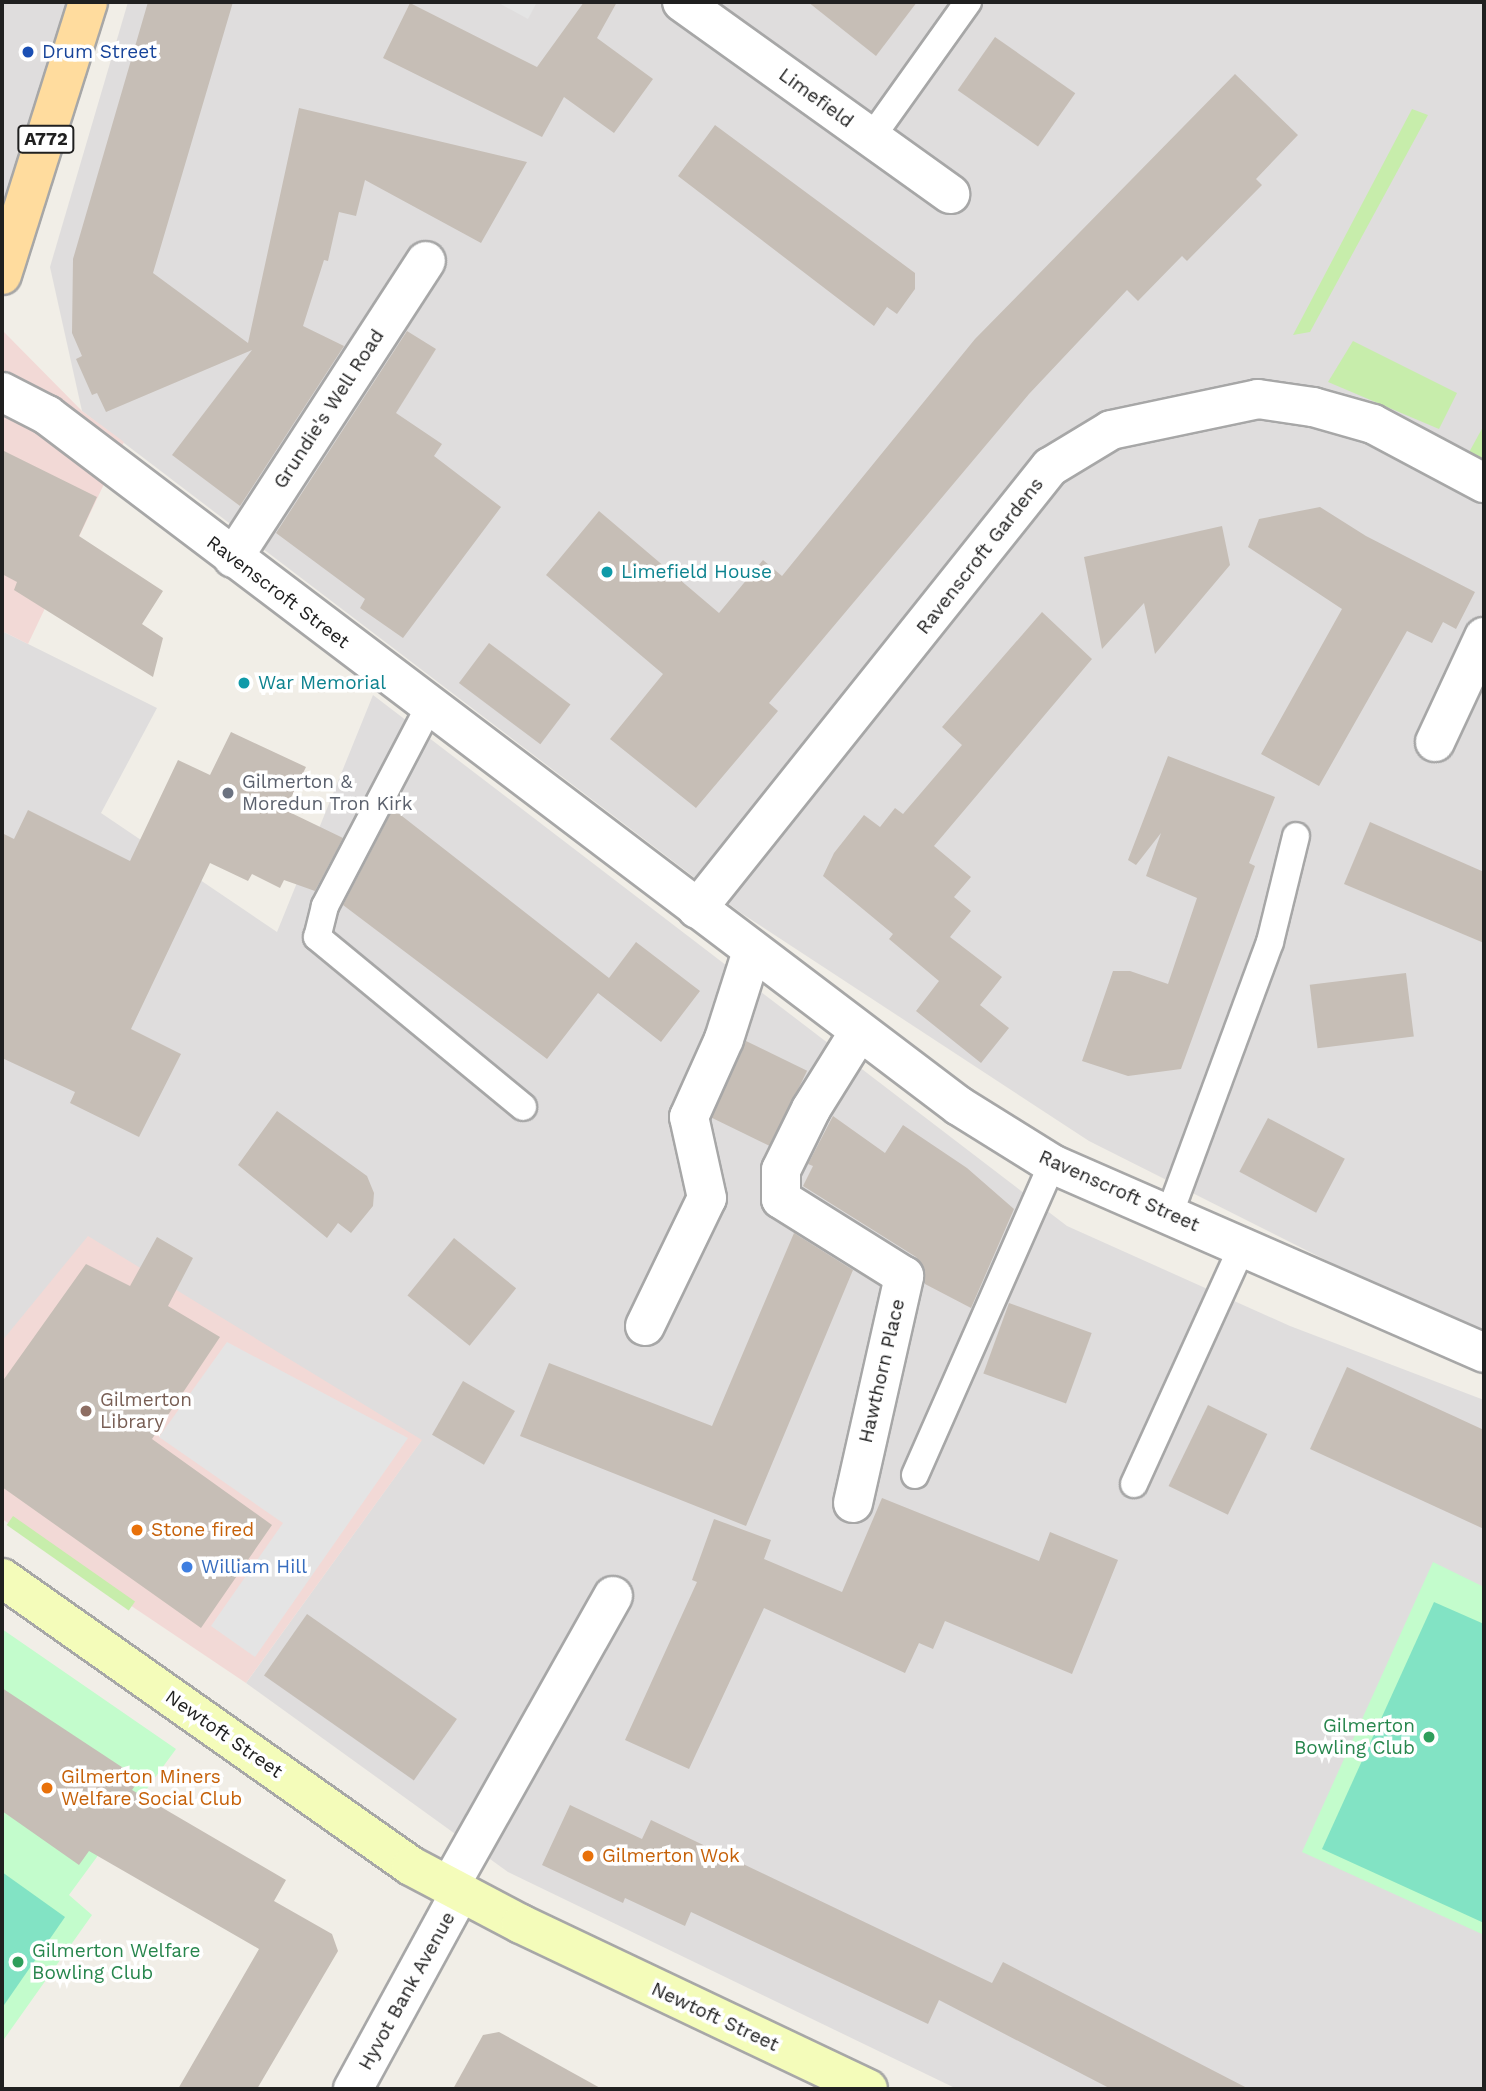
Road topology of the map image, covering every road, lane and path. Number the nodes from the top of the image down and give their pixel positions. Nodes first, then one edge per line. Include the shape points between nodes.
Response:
1 (89, 2) edge
2 (682, 2) edge
3 (968, 2) edge
4 (871, 138) junction
5 (950, 194) dead end
6 (426, 261) dead end
7 (2, 275) edge
8 (2, 392) edge
9 (1484, 483) edge
10 (233, 558) junction
11 (1484, 637) edge
12 (429, 707) junction
13 (1435, 742) dead end
14 (1296, 836) dead end
15 (697, 909) junction
16 (752, 951) junction
17 (859, 1032) junction
18 (523, 1107) dead end
19 (1052, 1164) junction
20 (1169, 1215) junction
21 (1242, 1247) junction
22 (645, 1326) dead end
23 (1484, 1353) edge
24 (915, 1475) dead end
25 (1134, 1483) dead end
26 (853, 1503) dead end
27 (2, 1578) edge
28 (613, 1596) dead end
29 (454, 1890) junction
30 (353, 2089) edge
31 (868, 2089) edge

1 - 7 main road, A772
2 - 4 street, Limefield
3 - 4 lane
4 - 5 street, Limefield
6 - 10 street, Grundie's Well Road
8 - 10 street, Ravenscroft Street via 47,415
9 - 15 street, Ravenscroft Gardens via 1373,424 1258,399 1111,430 1050,467
10 - 12 street, Ravenscroft Street
11 - 13 street
12 - 15 street, Ravenscroft Street
12 - 18 lane via 325,906 317,937
14 - 20 lane via 1270,942
15 - 16 street, Ravenscroft Street
16 - 17 street, Ravenscroft Street
16 - 22 street via 723,1039 689,1117 707,1198
17 - 19 street, Ravenscroft Street via 959,1106
17 - 26 street, Hawthorn Place via 811,1109 781,1170 781,1199 904,1276
19 - 20 street, Ravenscroft Street
19 - 24 lane
20 - 21 street, Ravenscroft Street
21 - 23 street, Ravenscroft Street
21 - 25 lane
27 - 29 main road, Newtoft Street via 411,1866
28 - 29 street
29 - 30 street, Hyvot Bank Avenue
29 - 31 main road, Newtoft Street

